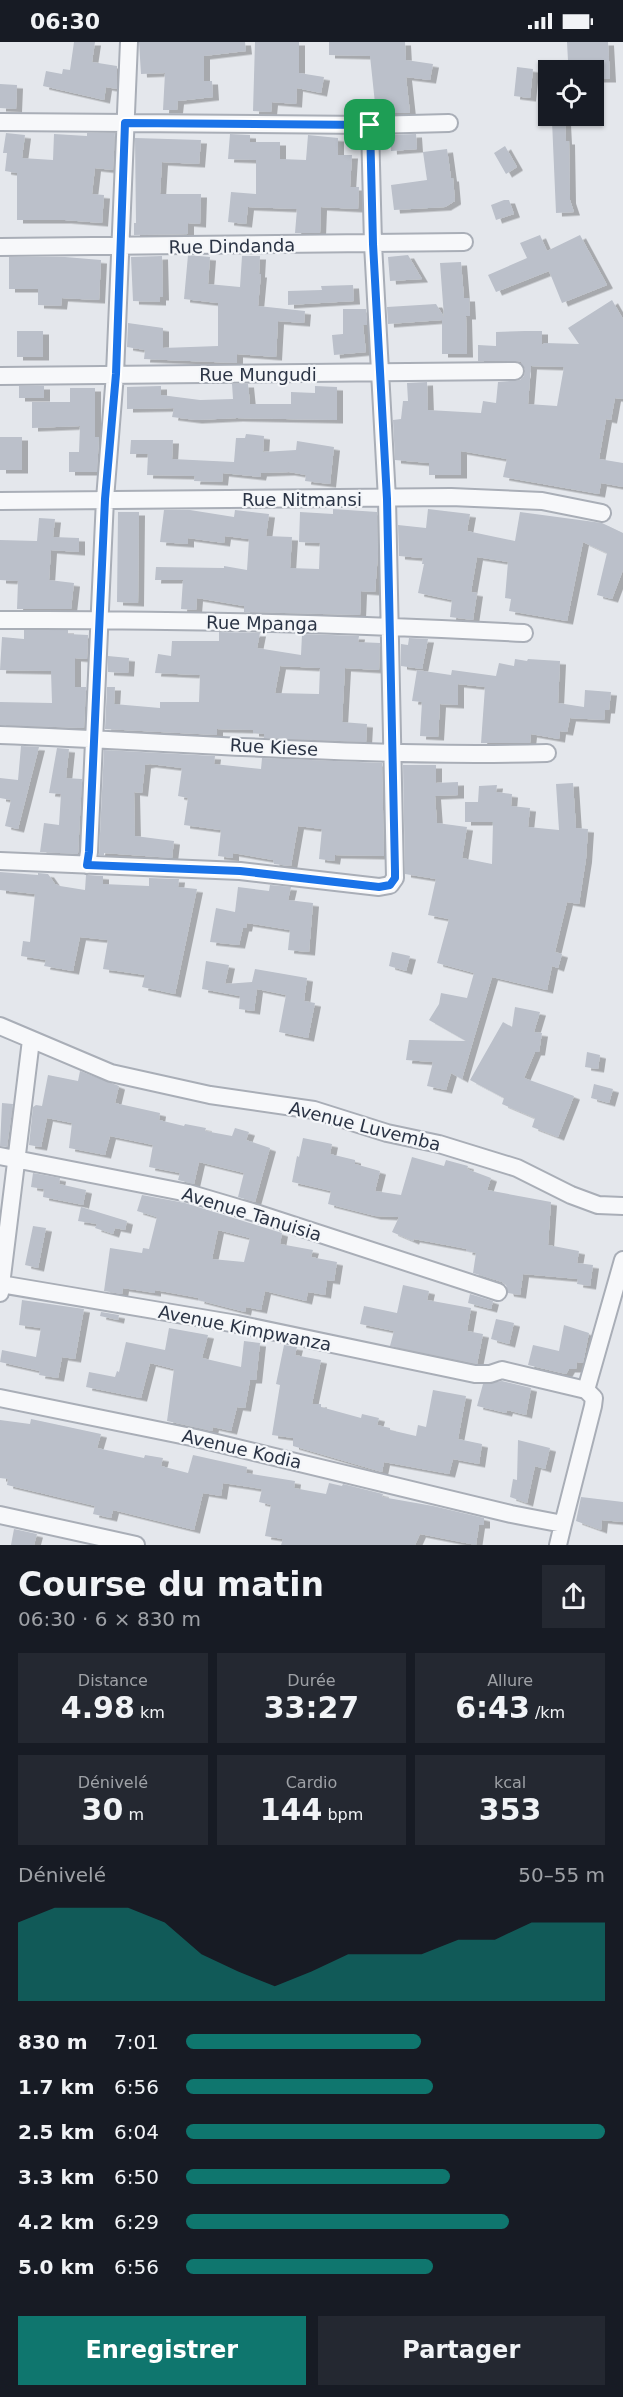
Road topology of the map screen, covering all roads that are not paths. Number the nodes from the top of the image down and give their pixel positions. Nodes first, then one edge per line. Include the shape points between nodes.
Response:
1 (129, 42) edge
2 (0, 122) edge
3 (125, 123) junction
4 (449, 123) dead end
5 (370, 125) junction
6 (464, 242) dead end
7 (373, 244) junction
8 (0, 247) edge
9 (121, 247) junction
10 (515, 372) dead end
11 (116, 374) junction
12 (380, 374) junction
13 (0, 376) edge
14 (105, 499) junction
15 (387, 499) junction
16 (0, 501) edge
17 (602, 513) dead end
18 (100, 619) junction
19 (0, 620) edge
20 (388, 626) junction
21 (524, 633) dead end
22 (0, 735) edge
23 (93, 738) junction
24 (393, 753) junction
25 (547, 753) dead end
26 (0, 861) edge
27 (87, 865) junction
28 (0, 1026) edge
29 (31, 1040) junction
30 (8, 1157) edge
31 (623, 1206) edge
32 (623, 1260) edge
33 (0, 1287) edge
34 (498, 1292) dead end
35 (586, 1390) junction
36 (0, 1398) edge
37 (0, 1515) edge
38 (563, 1524) junction
39 (136, 1545) edge
40 (558, 1545) edge

1 - 3 street
2 - 3 street
3 - 5 street
3 - 9 street
4 - 5 street
5 - 7 street
6 - 7 street, Rue Dindanda
7 - 9 street, Rue Dindanda
7 - 12 street
8 - 9 street, Rue Dindanda
9 - 11 street
10 - 12 street, Rue Mungudi
11 - 12 street, Rue Mungudi
11 - 13 street, Rue Mungudi
11 - 14 street
12 - 15 street
14 - 15 street, Rue Nitmansi
14 - 16 street, Rue Nitmansi
14 - 18 street
15 - 17 street, Rue Nitmansi via 542,501
15 - 20 street
18 - 19 street, Rue Mpanga
18 - 20 street, Rue Mpanga
18 - 23 street
20 - 21 street, Rue Mpanga
20 - 24 street
22 - 23 street, Rue Kiese
23 - 24 street, Rue Kiese
23 - 27 street
24 - 25 street, Rue Kiese
24 - 27 street via 395,878 390,885 379,887 240,871
26 - 27 street
28 - 29 street, Avenue Luvemba
29 - 30 street
29 - 31 street, Avenue Luvemba via 111,1073 210,1095 314,1110 387,1133 438,1143 517,1168 598,1205
30 - 33 street
30 - 34 street, Avenue Tanuisia via 188,1193
32 - 35 street
33 - 35 street, Avenue Kimpwanza via 237,1324 475,1374 502,1370
35 - 38 street via 594,1398 593,1406
36 - 38 street, Avenue Kodia via 196,1438
37 - 39 street
38 - 40 street

